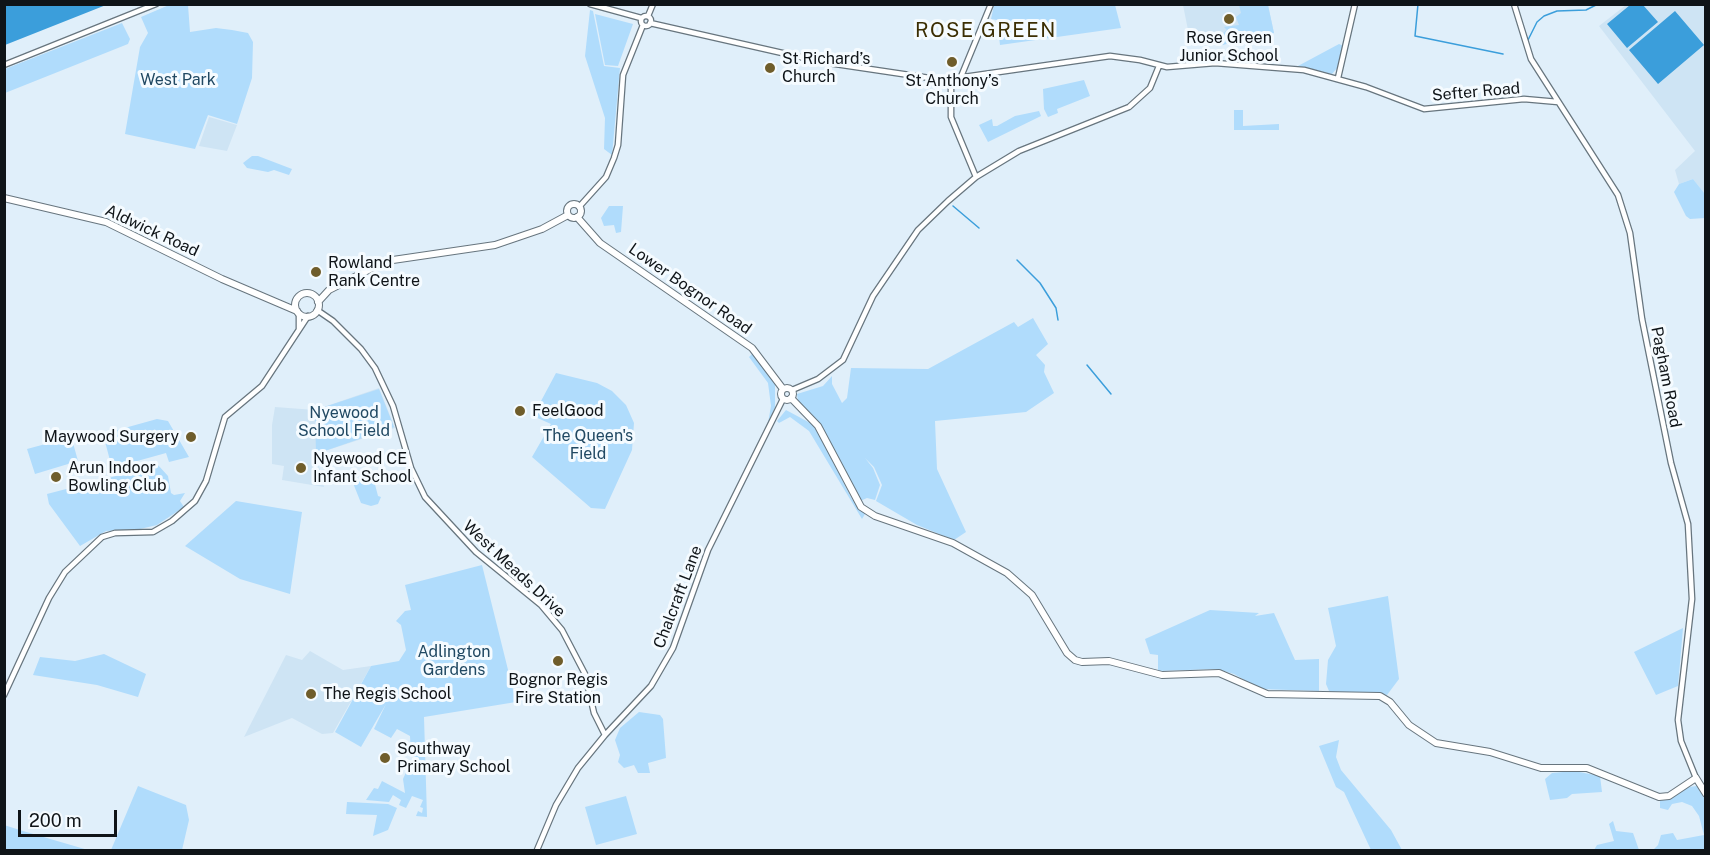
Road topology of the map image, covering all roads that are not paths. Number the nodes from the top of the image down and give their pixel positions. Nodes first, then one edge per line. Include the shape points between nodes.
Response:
1 (156, 4) edge
2 (590, 4) edge
3 (653, 4) edge
4 (991, 4) edge
5 (1355, 4) edge
6 (1514, 4) edge
7 (648, 16) junction
8 (641, 18) junction
9 (650, 22) junction
10 (643, 25) junction
11 (4, 65) edge
12 (1159, 66) junction
13 (1338, 78) junction
14 (960, 79) junction
15 (951, 80) junction
16 (1558, 102) junction
17 (976, 177) junction
18 (4, 198) edge
19 (579, 207) junction
20 (568, 215) junction
21 (577, 217) junction
22 (329, 290) junction
23 (310, 293) junction
24 (296, 299) junction
25 (318, 302) junction
26 (282, 304) junction
27 (317, 310) junction
28 (298, 312) junction
29 (308, 316) junction
30 (299, 329) junction
31 (783, 389) junction
32 (792, 390) junction
33 (791, 398) junction
34 (783, 399) junction
35 (4, 695) edge
36 (605, 735) junction
37 (1696, 778) junction
38 (1706, 794) edge
39 (537, 850) edge

1 - 11 street
2 - 8 street
3 - 7 street
4 - 14 street
5 - 13 street
6 - 16 street, Pagham Road via 1529,53
7 - 8 street
7 - 9 street
8 - 10 street
9 - 10 street
9 - 15 street, Sefter Road via 822,63
10 - 19 street via 623,75 614,158 606,177
12 - 13 street, Sefter Road via 1215,63 1295,69
12 - 14 street, Sefter Road via 1102,56
12 - 17 street via 1150,88 1128,107 1034,144
13 - 16 street, Sefter Road via 1424,109 1524,99
14 - 15 street, Sefter Road
15 - 17 street via 951,117
16 - 37 street, Pagham Road via 1618,195 1630,233 1642,319 1670,458 1688,524 1692,600 1678,720 1681,741
17 - 32 street via 918,230 873,296 843,360 818,379
18 - 26 main road, Aldwick Road via 106,222 229,283
19 - 20 main road via 570,206
19 - 21 main road via 581,213
20 - 21 main road
20 - 22 main road via 542,229 495,244 386,261
21 - 31 main road, Lower Bognor Road via 600,243 752,348
22 - 23 main road
22 - 25 main road
23 - 24 main road via 302,293
23 - 25 main road
24 - 26 main road
24 - 28 main road
25 - 27 main road
26 - 28 main road, Aldwick Road
27 - 29 main road
27 - 36 street, West Meads Drive via 333,321 375,368 397,416 411,468 425,497 476,552 541,605 562,630 585,674 594,713
28 - 29 main road
28 - 30 street
29 - 30 street
30 - 35 street via 262,386 225,417 206,481 195,501 153,532 102,537 65,572
31 - 32 main road
31 - 34 main road
32 - 33 main road
33 - 34 main road
33 - 37 main road via 818,426 861,507 875,516 953,543 1006,573 1032,595 1075,660 1109,661 1162,675 1219,673 1267,694 1380,696 1409,725 1436,743 1490,752 1541,768 1587,768 1659,797 1669,796
34 - 36 street, Chalcraft Lane via 708,550 673,648 651,686
36 - 39 street, Chalcraft Lane via 568,784
37 - 38 main road

